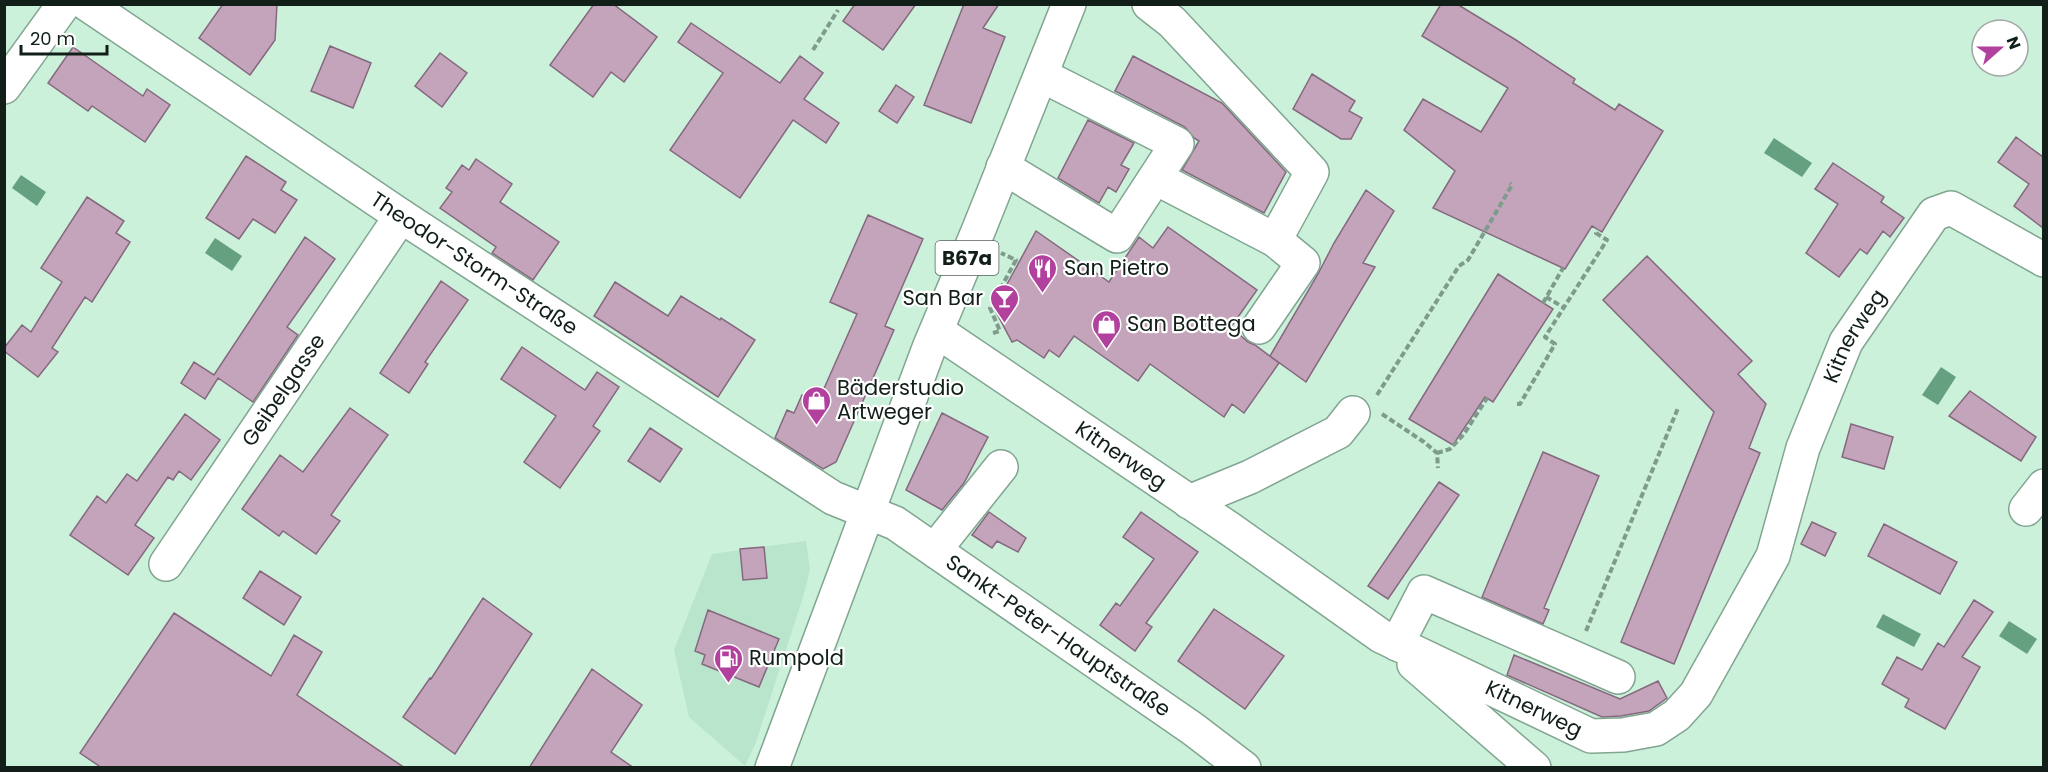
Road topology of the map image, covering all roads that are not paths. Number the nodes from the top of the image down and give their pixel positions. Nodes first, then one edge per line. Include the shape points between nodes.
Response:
1 (64, 4) edge
2 (87, 4) edge
3 (1068, 4) edge
4 (1149, 4) edge
5 (1041, 75) junction
6 (4, 87) edge
7 (1004, 167) junction
8 (1156, 178) junction
9 (400, 216) junction
10 (1275, 240) junction
11 (2043, 260) edge
12 (1259, 327) dead end
13 (937, 331) junction
14 (1369, 407) road end
15 (1001, 467) dead end
16 (1189, 502) junction
17 (867, 512) junction
18 (937, 552) junction
19 (166, 564) dead end
20 (1389, 640) junction
21 (1618, 677) dead end
22 (772, 768) edge
23 (1245, 768) edge
24 (1534, 768) edge

1 - 6 street
2 - 9 street, Theodor-Storm-Straße
3 - 5 street, B67a
4 - 10 street via 1172,22 1312,172
5 - 7 street, B67a
5 - 8 street via 1177,144
7 - 8 street via 1117,236
7 - 13 street, B67a
8 - 10 street
9 - 17 street, Theodor-Storm-Straße via 832,498
9 - 19 street, Geibelgasse
10 - 12 street via 1303,263
11 - 20 street, Kitnerweg via 1951,208 1934,214 1846,342 1803,448 1773,556 1696,694 1677,715 1656,729 1591,736
13 - 16 street, Kitnerweg
13 - 17 street, B67a
14 - 16 street via 1338,432 1250,477
15 - 18 street
16 - 20 street, Kitnerweg
17 - 18 street, Sankt-Peter-Hauptstraße via 895,524
17 - 22 street, B67a
18 - 23 street, Sankt-Peter-Hauptstraße
20 - 21 street via 1424,592
20 - 24 street

